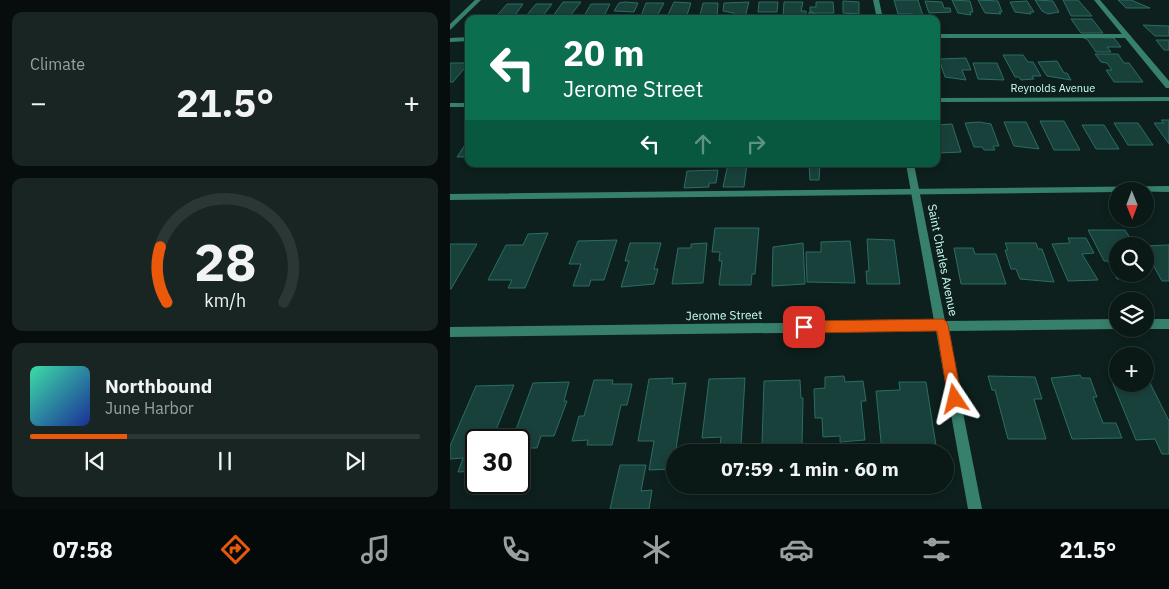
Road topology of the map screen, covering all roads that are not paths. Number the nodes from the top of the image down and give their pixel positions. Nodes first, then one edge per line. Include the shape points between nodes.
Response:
1 (478, 0) edge
2 (876, 0) edge
3 (1097, 0) edge
4 (879, 15) edge
5 (450, 28) edge
6 (940, 36) edge
7 (1128, 36) junction
8 (465, 39) edge
9 (450, 40) edge
10 (1169, 86) edge
11 (1169, 99) edge
12 (940, 100) edge
13 (450, 105) edge
14 (465, 105) edge
15 (911, 167) edge
16 (1169, 189) edge
17 (916, 192) junction
18 (450, 197) edge
19 (1109, 324) edge
20 (1154, 324) edge
21 (1169, 324) edge
22 (942, 325) junction
23 (450, 332) edge
24 (976, 509) edge

1 - 5 street
2 - 4 street
3 - 7 street
6 - 7 lane
7 - 10 street
8 - 9 lane
11 - 12 street, Reynolds Avenue
13 - 14 street
15 - 17 street, Saint Charles Avenue
16 - 17 lane
17 - 18 lane
17 - 22 street, Saint Charles Avenue
19 - 22 street, Jerome Street
20 - 21 street
22 - 23 street, Jerome Street
22 - 24 street, Saint Charles Avenue

